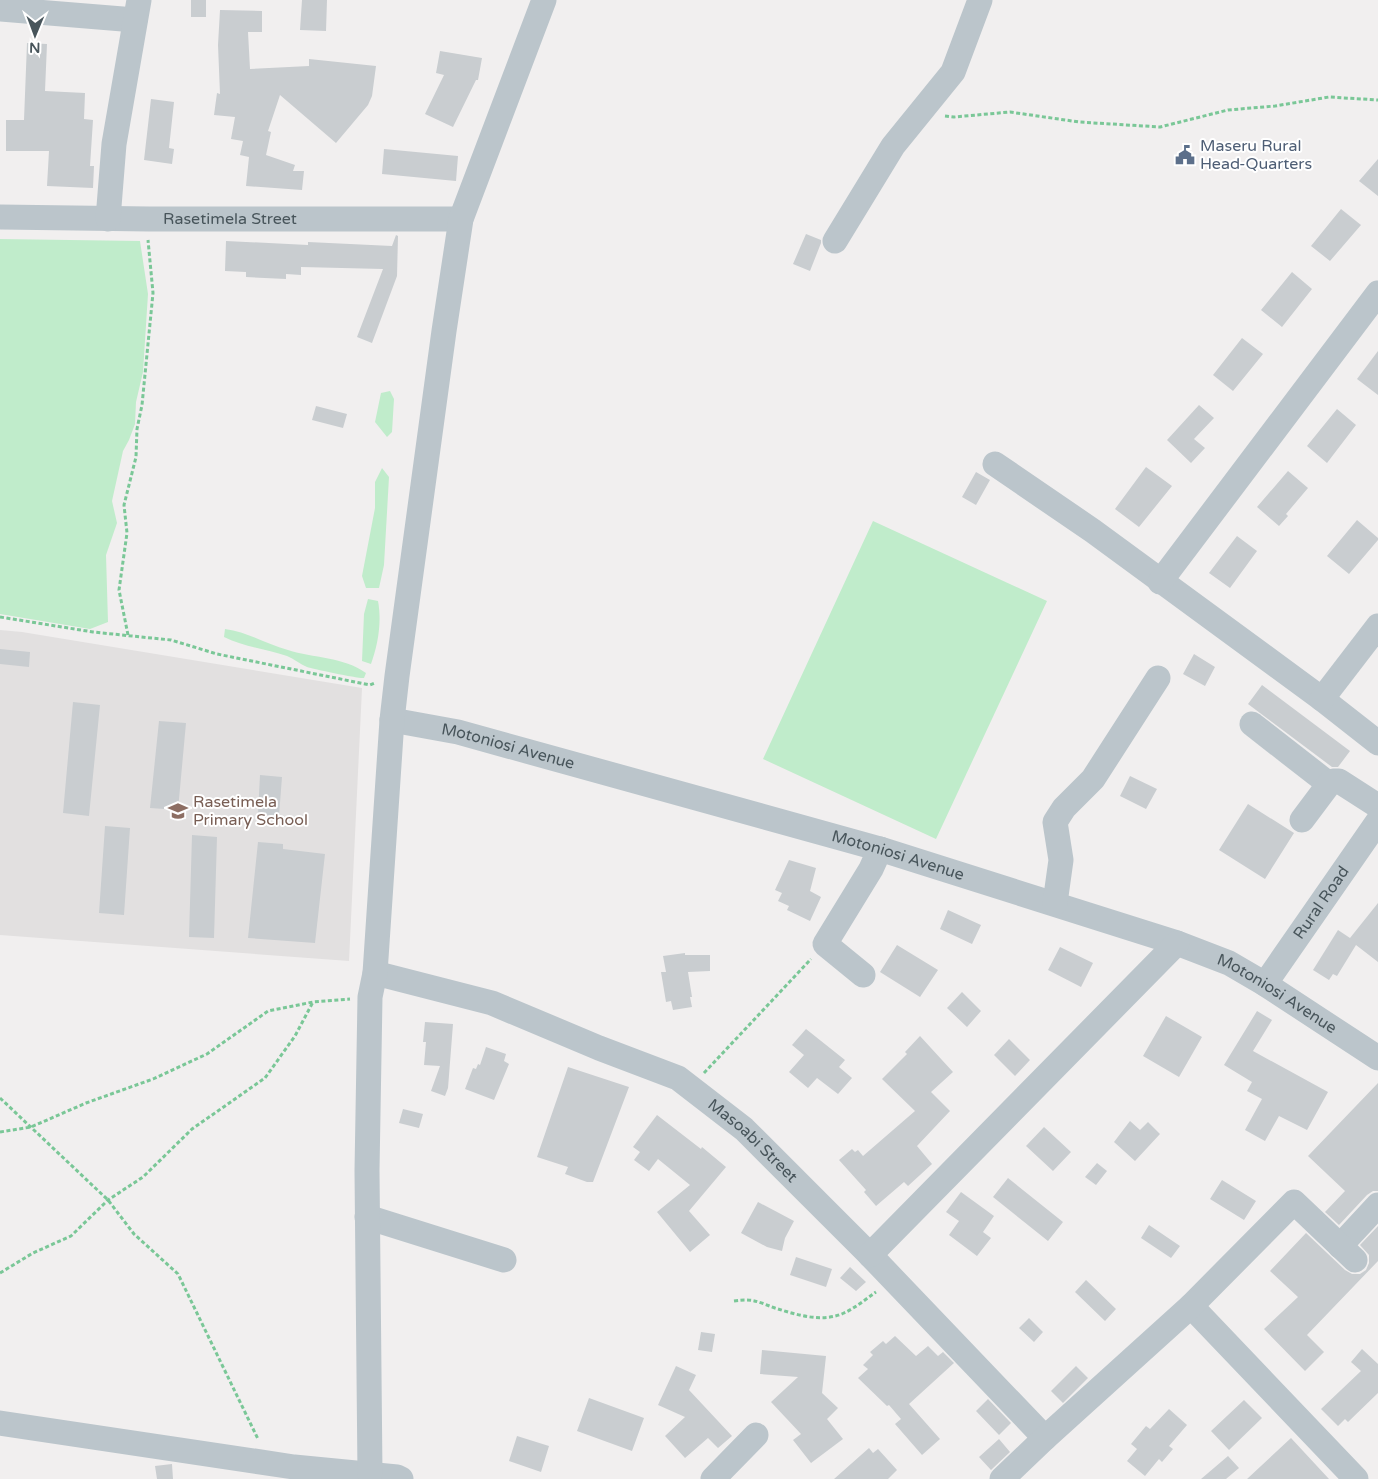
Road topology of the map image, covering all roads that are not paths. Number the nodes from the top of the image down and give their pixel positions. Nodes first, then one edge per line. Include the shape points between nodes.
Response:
1 (544, 0) edge
2 (980, 0) edge
3 (0, 9) edge
4 (137, 10) edge
5 (0, 217) edge
6 (108, 219) junction
7 (461, 219) junction
8 (835, 242) dead end
9 (1378, 293) edge
10 (995, 464) dead end
11 (1160, 582) junction
12 (1378, 626) edge
13 (1158, 678) dead end
14 (1322, 699) junction
15 (392, 720) junction
16 (1252, 724) dead end
17 (1378, 743) edge
18 (1328, 784) junction
19 (1378, 806) edge
20 (1302, 820) dead end
21 (1378, 821) edge
22 (880, 850) junction
23 (1055, 903) junction
24 (1177, 943) junction
25 (375, 973) junction
26 (863, 975) dead end
27 (1265, 984) junction
28 (1378, 1058) edge
29 (1378, 1204) edge
30 (367, 1217) junction
31 (870, 1255) junction
32 (504, 1260) dead end
33 (1191, 1306) junction
34 (0, 1423) edge
35 (756, 1435) dead end
36 (1045, 1438) junction
37 (291, 1473) edge
38 (370, 1474) junction
39 (401, 1479) edge
40 (713, 1479) edge
41 (1002, 1479) edge
42 (1356, 1479) edge

1 - 7 street
2 - 8 street via 953,72 893,146
3 - 4 street
4 - 6 street via 114,144
5 - 6 street, Rasetimela Street
6 - 7 street, Rasetimela Street
7 - 15 street
9 - 11 street
10 - 11 street via 1093,531
11 - 14 street
12 - 14 street
13 - 23 street via 1093,779 1064,808 1055,822 1061,860
14 - 17 street
15 - 22 street, Motoniosi Avenue via 458,732
15 - 25 street
16 - 18 street
18 - 19 street via 1339,781
18 - 20 street
21 - 27 street, Rural Road
22 - 23 street, Motoniosi Avenue
22 - 26 street via 825,944
23 - 24 street, Motoniosi Avenue
24 - 27 street, Motoniosi Avenue via 1228,963
24 - 31 street
25 - 30 street via 370,997
25 - 31 street, Masoabi Street via 492,1002 678,1078 744,1129
27 - 28 street, Motoniosi Avenue
29 - 33 street via 1348,1253 1294,1202
30 - 32 street
30 - 38 street
31 - 36 street, Masoabi Street
33 - 36 street
33 - 42 street
34 - 37 street
35 - 40 street
36 - 41 street
37 - 38 street
38 - 39 street

